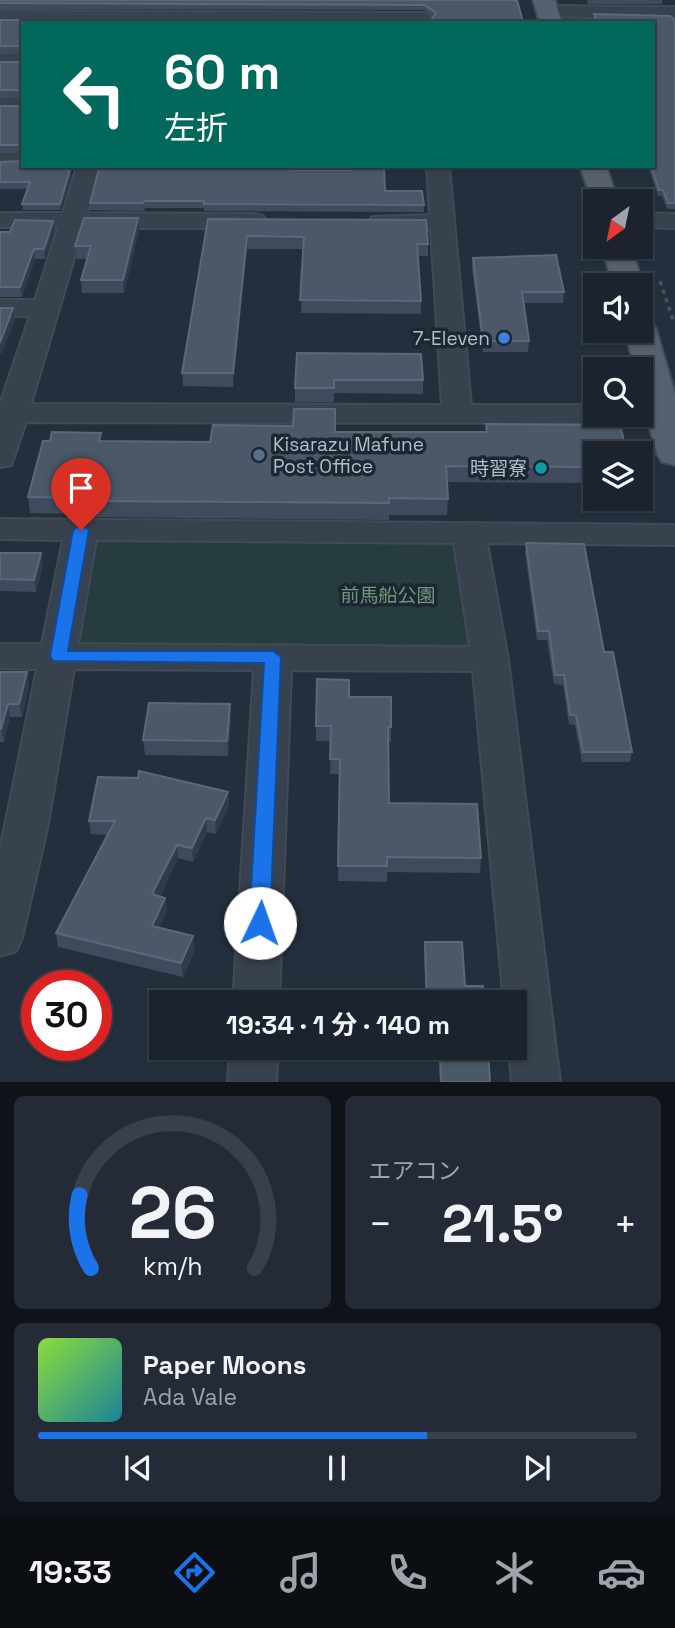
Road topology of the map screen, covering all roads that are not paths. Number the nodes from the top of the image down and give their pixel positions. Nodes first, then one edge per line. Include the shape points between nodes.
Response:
1 (670, 0) edge
2 (548, 12) edge
3 (675, 12) edge
4 (135, 13) edge
5 (423, 14) edge
6 (0, 17) edge
7 (0, 60) edge
8 (21, 60) edge
9 (0, 104) edge
10 (21, 104) edge
11 (0, 160) edge
12 (21, 160) edge
13 (88, 168) edge
14 (438, 168) edge
15 (594, 168) edge
16 (600, 189) edge
17 (0, 220) edge
18 (653, 220) edge
19 (72, 221) junction
20 (277, 221) edge
21 (675, 221) edge
22 (359, 222) edge
23 (442, 222) junction
24 (0, 308) edge
25 (47, 309) junction
26 (643, 343) edge
27 (7, 414) edge
28 (457, 414) junction
29 (583, 415) edge
30 (660, 415) edge
31 (675, 454) edge
32 (0, 458) edge
33 (0, 529) edge
34 (81, 530) junction
35 (469, 533) junction
36 (675, 535) edge
37 (0, 656) edge
38 (59, 656) junction
39 (273, 657) junction
40 (490, 659) junction
41 (0, 938) edge
42 (257, 990) edge
43 (253, 1060) edge
44 (252, 1082) edge
45 (536, 1082) edge

1 - 3 street
2 - 3 street
4 - 5 street
4 - 6 street
7 - 8 street
9 - 10 street
11 - 12 street
13 - 19 street
14 - 23 street
15 - 16 main road
17 - 19 street
18 - 21 street
19 - 20 street
19 - 25 street
22 - 23 street
23 - 28 street
24 - 25 street
25 - 27 street
26 - 30 main road
27 - 28 street
27 - 32 street
28 - 29 street
30 - 31 main road
33 - 34 street
34 - 35 street
34 - 38 street
35 - 36 street
35 - 40 street
37 - 38 street
38 - 39 street
38 - 41 street
39 - 40 street
39 - 42 street
40 - 45 street
43 - 44 street

